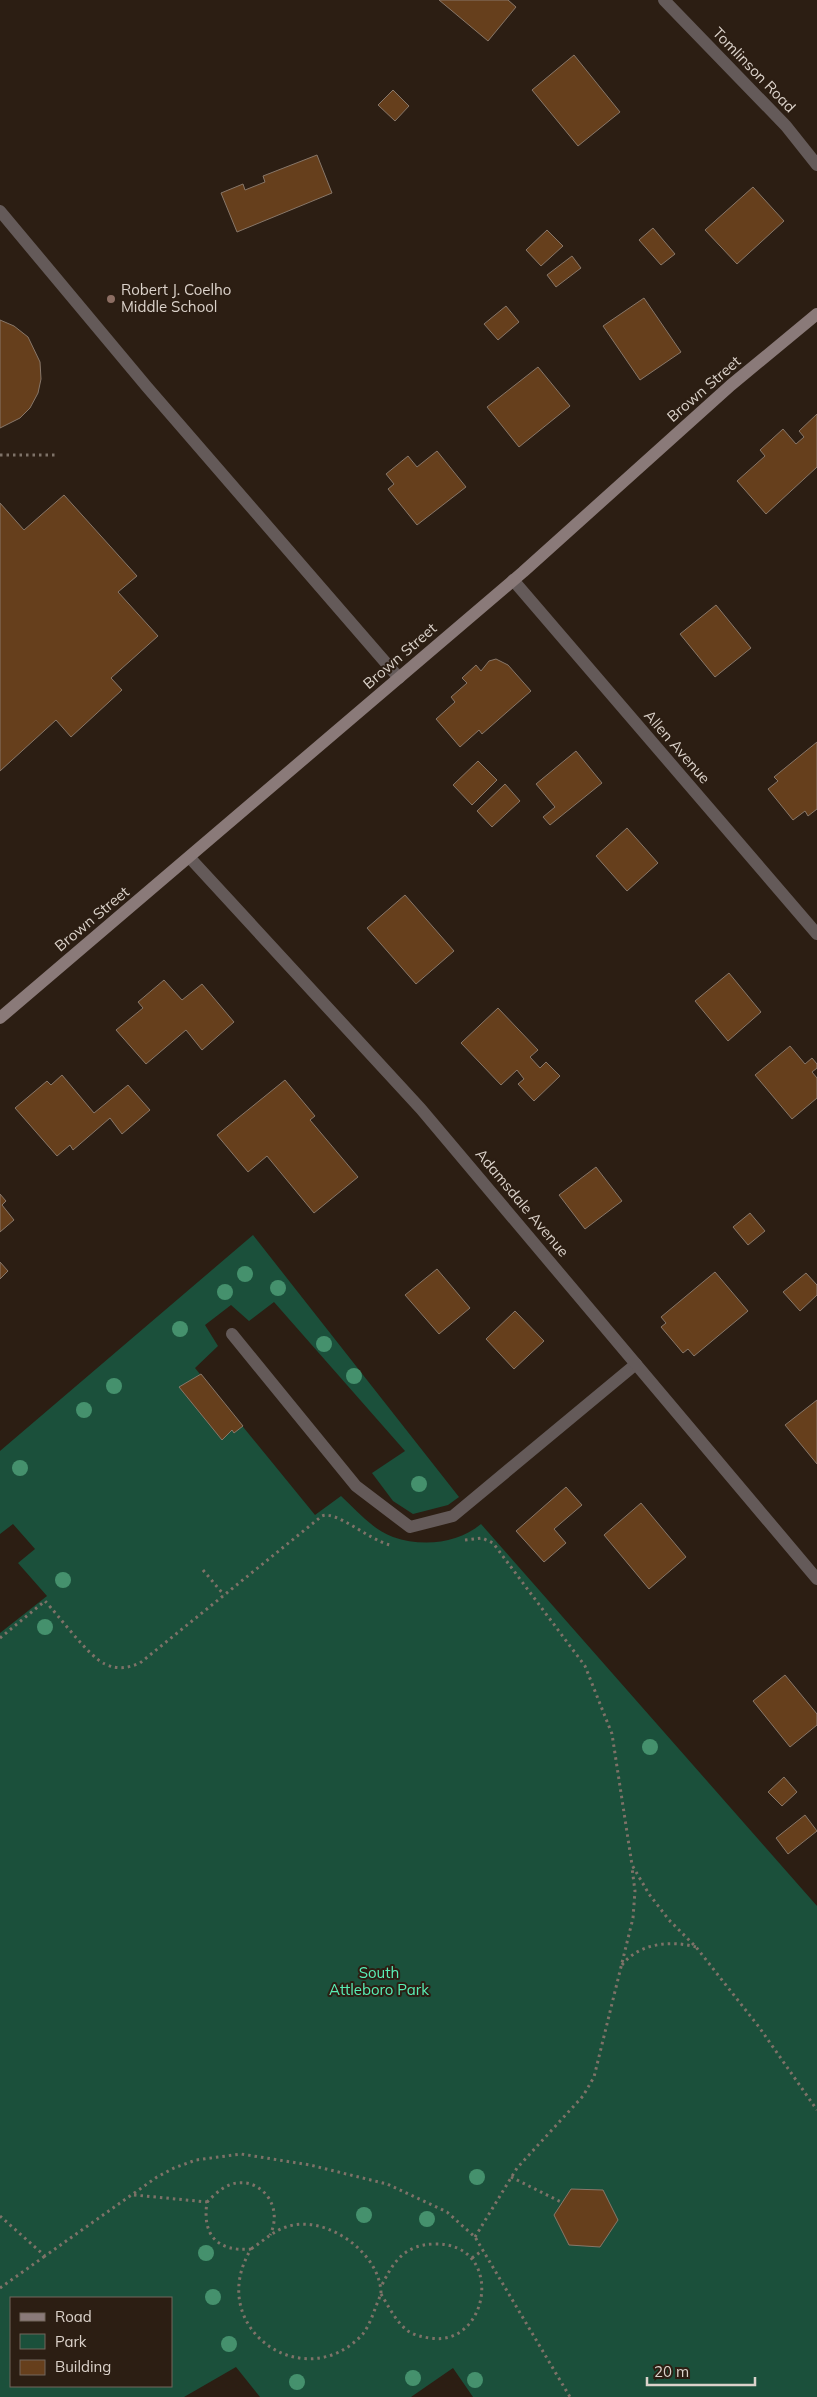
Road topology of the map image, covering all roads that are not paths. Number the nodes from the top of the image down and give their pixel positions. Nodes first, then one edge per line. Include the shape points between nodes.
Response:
1 (664, 0) edge
2 (817, 166) edge
3 (0, 211) edge
4 (817, 314) edge
5 (513, 580) junction
6 (399, 678) junction
7 (190, 858) junction
8 (817, 934) edge
9 (0, 1018) edge
10 (232, 1334) dead end
11 (636, 1364) junction
12 (817, 1579) edge

1 - 2 street, Tomlinson Road via 786,126
3 - 6 street
4 - 5 street, Brown Street via 731,385
5 - 6 street, Brown Street
5 - 8 street, Allen Avenue
6 - 7 street, Brown Street
7 - 9 street, Brown Street
7 - 11 street, Adamsdale Avenue via 422,1109
10 - 11 street via 356,1486 410,1527 453,1516
11 - 12 street, Adamsdale Avenue

